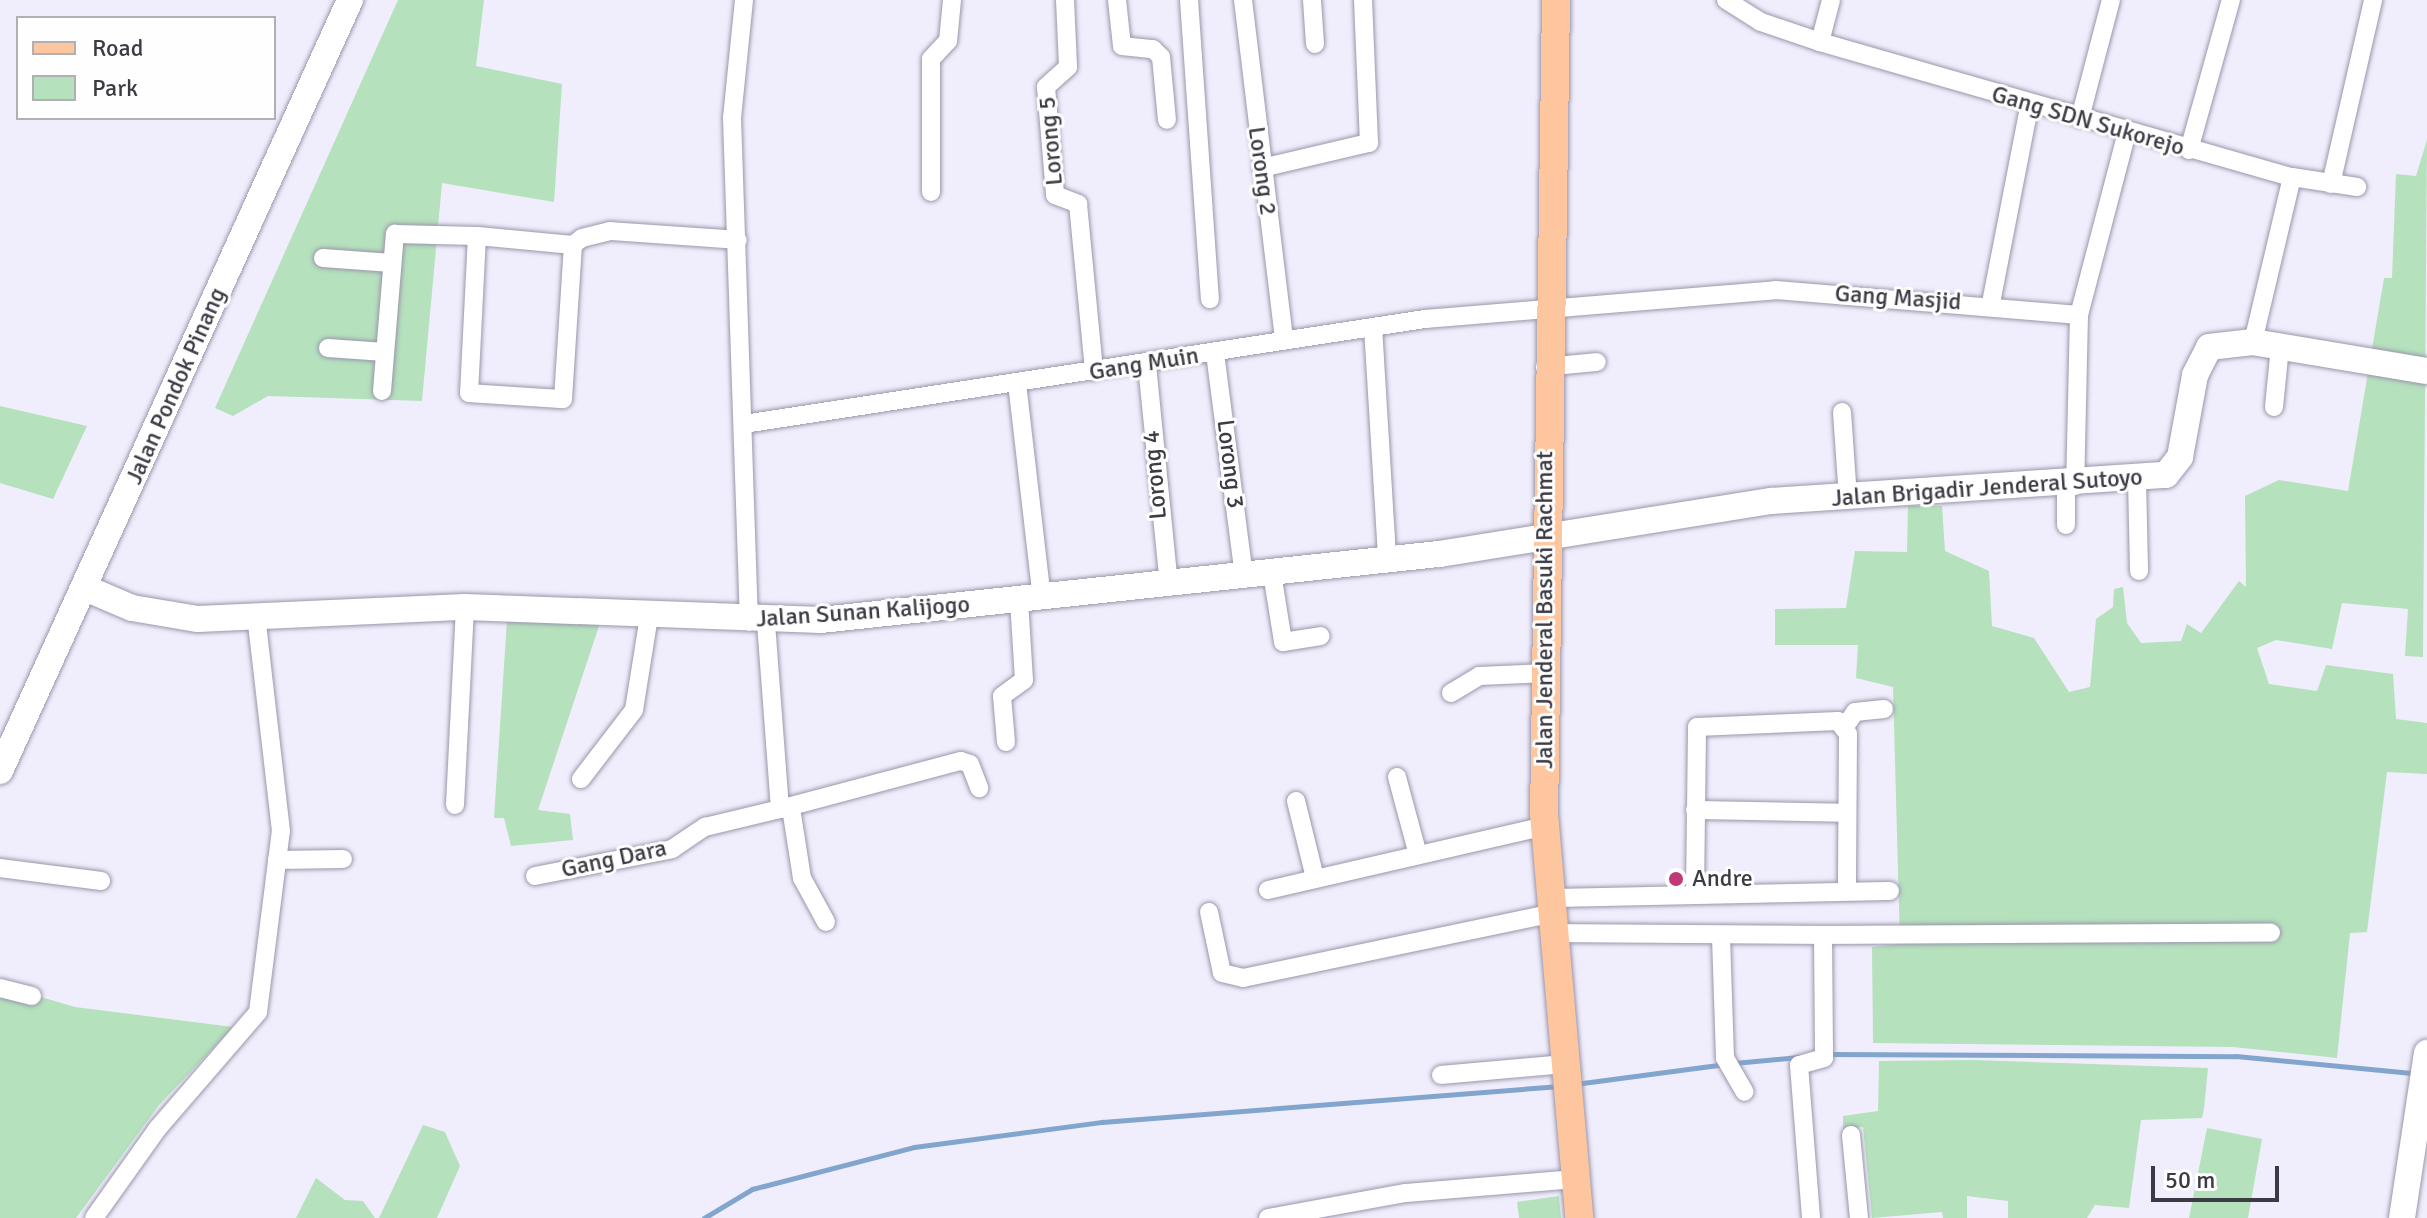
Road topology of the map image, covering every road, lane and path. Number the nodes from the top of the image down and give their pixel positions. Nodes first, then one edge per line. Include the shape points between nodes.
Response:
1 (350, 0) edge
2 (744, 0) edge
3 (952, 0) edge
4 (1065, 0) edge
5 (1117, 0) edge
6 (1189, 0) edge
7 (1243, 0) edge
8 (1312, 0) edge
9 (1363, 0) edge
10 (1556, 0) edge
11 (1726, 0) edge
12 (1831, 0) edge
13 (2111, 0) edge
14 (2231, 0) edge
15 (2373, 0) edge
16 (1820, 42) junction
17 (1315, 44) dead end
18 (2030, 103) junction
19 (2080, 118) junction
20 (1167, 120) dead end
21 (2127, 132) junction
22 (2189, 150) junction
23 (1262, 168) junction
24 (2292, 177) junction
25 (2331, 184) junction
26 (2357, 187) dead end
27 (931, 192) dead end
28 (477, 236) junction
29 (738, 240) junction
30 (573, 245) junction
31 (323, 258) dead end
32 (392, 263) junction
33 (1210, 299) dead end
34 (1991, 303) junction
35 (1546, 313) junction
36 (2079, 315) junction
37 (1373, 327) junction
38 (1284, 341) junction
39 (2253, 342) junction
40 (2280, 347) junction
41 (328, 348) dead end
42 (385, 352) junction
43 (1215, 353) junction
44 (1597, 362) dead end
45 (1147, 365) junction
46 (1545, 367) junction
47 (1094, 371) junction
48 (2427, 371) edge
49 (1017, 383) junction
50 (382, 391) dead end
51 (2274, 407) dead end
52 (1842, 412) dead end
53 (744, 424) junction
54 (2137, 480) junction
55 (2071, 487) junction
56 (1848, 497) junction
57 (2066, 525) dead end
58 (1548, 539) junction
59 (1387, 559) junction
60 (2139, 571) dead end
61 (1272, 573) junction
62 (1244, 576) junction
63 (1169, 584) junction
64 (85, 588) junction
65 (1031, 599) junction
66 (465, 607) junction
67 (256, 614) junction
68 (649, 616) junction
69 (758, 622) junction
70 (1321, 636) dead end
71 (1547, 673) junction
72 (1451, 693) dead end
73 (1884, 709) dead end
74 (1846, 725) junction
75 (1006, 742) dead end
76 (0, 771) edge
77 (1397, 777) dead end
78 (581, 779) dead end
79 (979, 788) dead end
80 (1296, 801) dead end
81 (455, 805) dead end
82 (786, 808) junction
83 (1695, 810) junction
84 (1847, 813) junction
85 (1545, 826) junction
86 (1417, 851) junction
87 (343, 859) dead end
88 (277, 860) junction
89 (0, 868) edge
90 (535, 876) dead end
91 (1315, 878) junction
92 (101, 881) dead end
93 (1268, 890) dead end
94 (1847, 891) junction
95 (1890, 891) dead end
96 (1695, 893) junction
97 (1209, 912) dead end
98 (1553, 915) junction
99 (826, 922) dead end
100 (2271, 933) dead end
101 (1823, 935) junction
102 (1721, 937) junction
103 (0, 988) edge
104 (32, 996) dead end
105 (2427, 1053) edge
106 (2426, 1060) edge
107 (1441, 1075) dead end
108 (1566, 1075) junction
109 (1745, 1092) dead end
110 (1851, 1135) dead end
111 (1575, 1179) junction
112 (94, 1218) edge
113 (1268, 1218) edge
114 (1579, 1218) edge
115 (1811, 1218) edge
116 (1859, 1218) edge
117 (2402, 1218) edge

1 - 64 street, Jalan Pondok Pinang
2 - 29 street via 732,118
3 - 27 street via 948,41 931,59
4 - 47 street, Lorong 5 via 1068,67 1046,87 1055,195 1078,204
5 - 20 street via 1122,46 1161,57
6 - 33 street
7 - 23 street, Lorong 2
8 - 17 street
9 - 23 street via 1369,143
10 - 35 main road, Jalan Jenderal Basuki Rachmat
11 - 16 street, Gang SDN Sukorejo via 1761,22
12 - 16 street
13 - 19 street
14 - 22 street
15 - 25 street
16 - 18 street, Gang SDN Sukorejo
18 - 19 street, Gang SDN Sukorejo
18 - 34 street
19 - 21 street, Gang SDN Sukorejo
21 - 22 street, Gang SDN Sukorejo
21 - 36 street
22 - 24 street, Gang SDN Sukorejo
23 - 38 street, Lorong 2
24 - 25 street, Gang SDN Sukorejo
24 - 39 street
25 - 26 street, Gang SDN Sukorejo
28 - 30 street
28 - 30 street via 466,389 481,398 555,404 565,396
28 - 32 street via 398,231
29 - 30 street via 610,231
29 - 53 street
31 - 32 street
32 - 42 street
34 - 35 street, Gang Masjid via 1776,290
34 - 36 street, Gang Masjid
35 - 37 street, Gang Muin
35 - 46 main road, Jalan Jenderal Basuki Rachmat
36 - 55 street
37 - 38 street, Gang Muin
37 - 59 street
38 - 43 street, Gang Muin
39 - 40 street, Jalan Brigadir Jenderal Sutoyo
39 - 54 street, Jalan Brigadir Jenderal Sutoyo via 2209,347 2195,375 2174,468
40 - 48 street, Jalan Brigadir Jenderal Sutoyo
40 - 51 street
41 - 42 street
42 - 50 street
43 - 45 street, Gang Muin
43 - 62 street, Lorong 3
44 - 46 street
45 - 47 street, Gang Muin
45 - 63 street, Lorong 4
46 - 58 main road, Jalan Jenderal Basuki Rachmat
47 - 49 street, Gang Muin
49 - 53 street, Gang Muin
49 - 65 street
52 - 56 street
53 - 69 street
54 - 55 street, Jalan Brigadir Jenderal Sutoyo
54 - 60 street
55 - 56 street, Jalan Brigadir Jenderal Sutoyo
55 - 57 street
56 - 58 street, Jalan Brigadir Jenderal Sutoyo via 1670,515
58 - 59 street, Jalan Sunan Kalijogo
58 - 71 main road, Jalan Jenderal Basuki Rachmat
59 - 61 street, Jalan Sunan Kalijogo
61 - 62 street, Jalan Sunan Kalijogo
61 - 70 street via 1283,642
62 - 63 street, Jalan Sunan Kalijogo
63 - 65 street, Jalan Sunan Kalijogo
64 - 67 street, Jalan Sunan Kalijogo via 157,615
64 - 76 street, Jalan Pondok Pinang
65 - 69 street, Jalan Sunan Kalijogo
65 - 75 street via 1024,680 1002,696
66 - 67 street, Jalan Sunan Kalijogo
66 - 68 street, Jalan Sunan Kalijogo
66 - 81 street
67 - 88 street via 279,800
68 - 69 street, Jalan Sunan Kalijogo
68 - 78 street via 634,710
69 - 82 street
71 - 72 street via 1479,676
71 - 85 main road, Jalan Jenderal Basuki Rachmat
73 - 74 street via 1855,712
74 - 83 street via 1697,727
74 - 84 street
77 - 86 street
79 - 82 street, Gang Dara via 970,764 961,761
80 - 91 street
82 - 90 street, Gang Dara via 705,827 672,849
82 - 99 street via 802,878
83 - 84 street
83 - 96 street
84 - 94 street
85 - 86 street
85 - 98 main road, Jalan Jenderal Basuki Rachmat
86 - 91 street
87 - 88 street
88 - 112 street via 250,1029 158,1128
89 - 92 street
91 - 93 street
94 - 95 street
94 - 96 street
96 - 98 street
97 - 98 street via 1222,973 1232,978
98 - 102 street
98 - 108 main road, Jalan Jenderal Basuki Rachmat
100 - 101 street
101 - 102 street
101 - 115 street via 1824,1050 1799,1065
102 - 109 street via 1726,1065
103 - 104 street
105 - 106 street
106 - 117 street
107 - 108 street
108 - 111 main road, Jalan Jenderal Basuki Rachmat
110 - 116 street
111 - 113 street via 1406,1193
111 - 114 main road, Jalan Jenderal Basuki Rachmat

